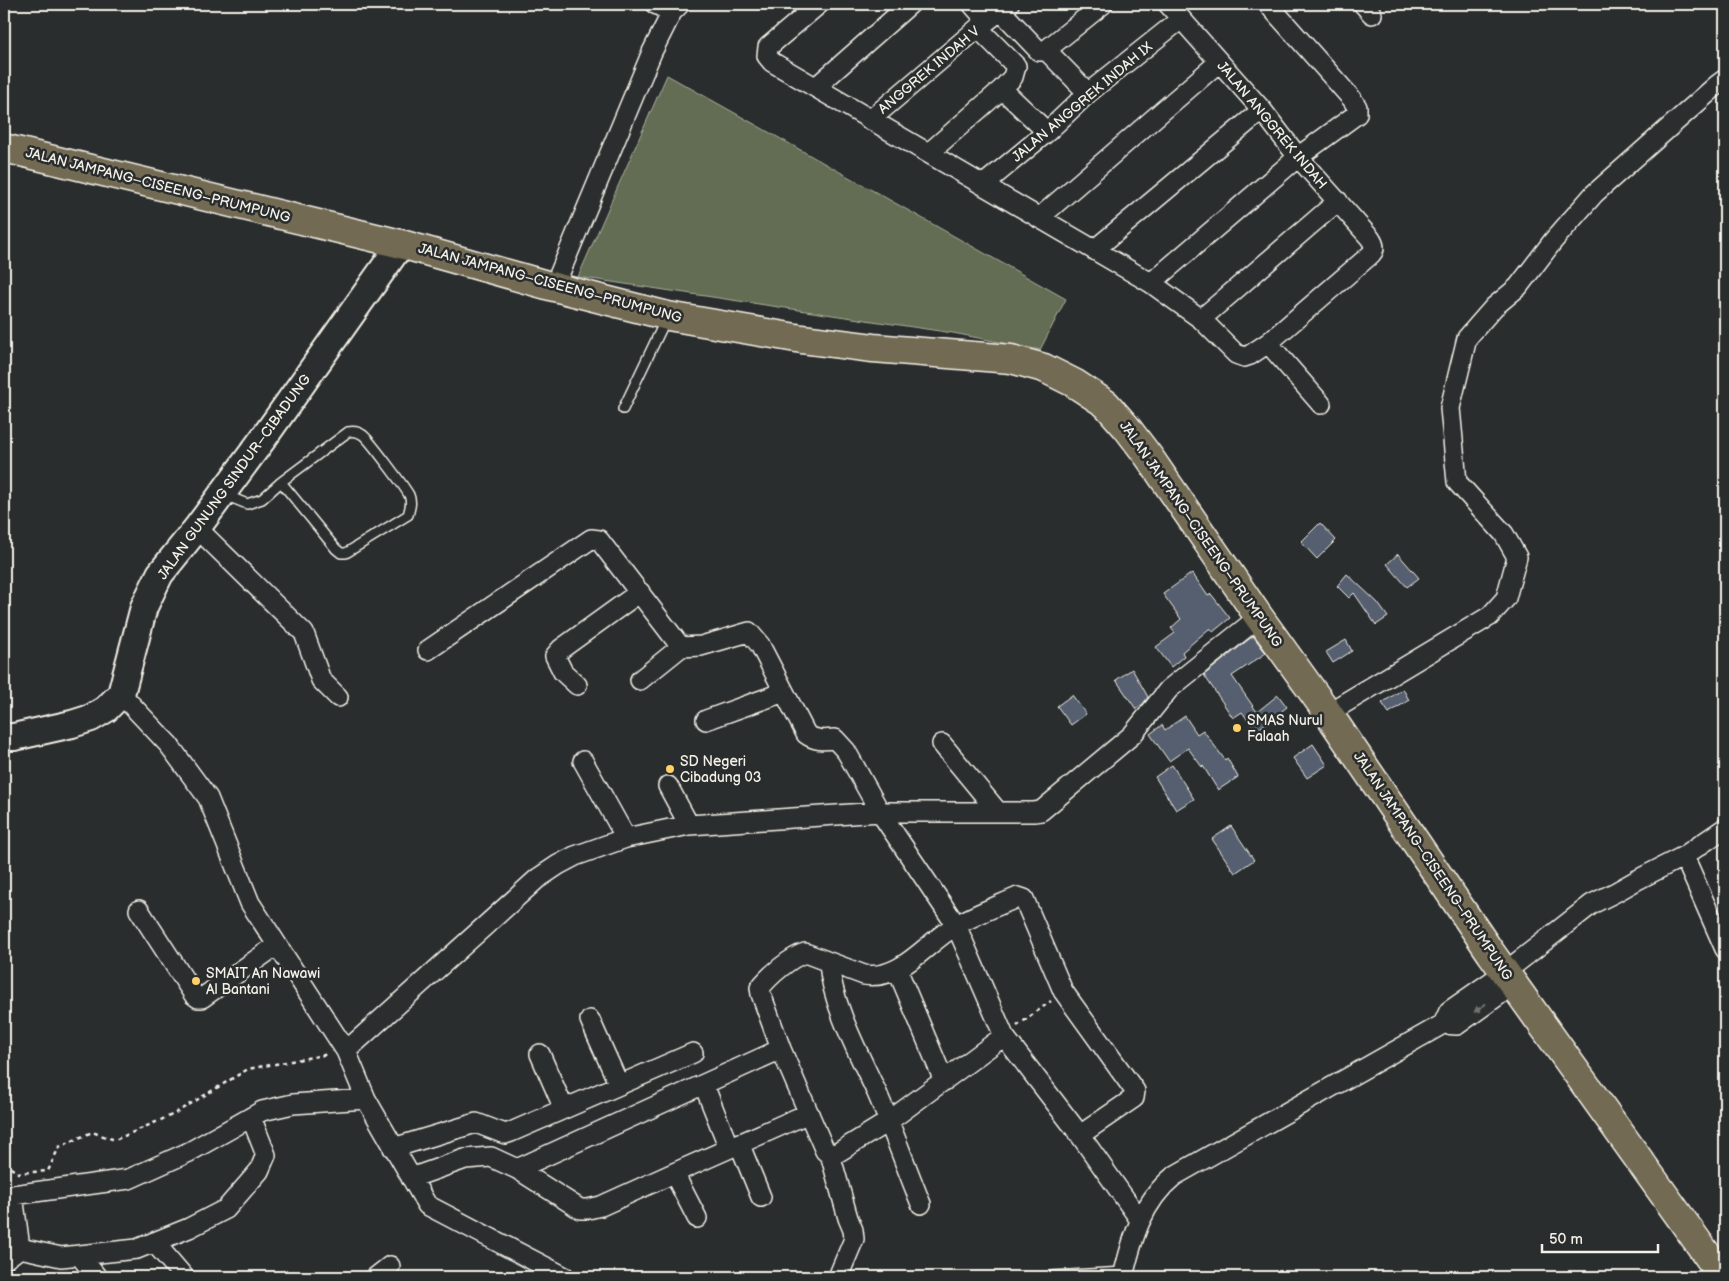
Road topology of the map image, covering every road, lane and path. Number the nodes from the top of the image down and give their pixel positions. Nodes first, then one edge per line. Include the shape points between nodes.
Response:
1 (655, 4) edge
2 (819, 4) edge
3 (910, 4) edge
4 (972, 4) edge
5 (1103, 4) edge
6 (1168, 4) edge
7 (1268, 4) edge
8 (672, 14) edge
9 (994, 16) edge
10 (1181, 19) junction
11 (1046, 50) junction
12 (1219, 62) junction
13 (1725, 79) edge
14 (816, 87) junction
15 (1002, 89) junction
16 (1088, 93) junction
17 (1262, 110) junction
18 (870, 120) junction
19 (1047, 132) junction
20 (4, 148) edge
21 (930, 152) junction
22 (1298, 157) junction
23 (983, 185) junction
24 (1338, 201) junction
25 (1039, 218) junction
26 (401, 244) junction
27 (1094, 250) junction
28 (1151, 283) junction
29 (554, 287) junction
30 (668, 316) junction
31 (1201, 319) junction
32 (1268, 344) junction
33 (1321, 404) dead end
34 (623, 409) dead end
35 (281, 482) junction
36 (222, 494) junction
37 (197, 528) junction
38 (640, 592) junction
39 (1259, 617) junction
40 (681, 648) junction
41 (428, 650) dead end
42 (640, 680) dead end
43 (577, 685) dead end
44 (784, 692) junction
45 (120, 694) junction
46 (338, 697) dead end
47 (1328, 713) junction
48 (706, 720) dead end
49 (4, 737) edge
50 (942, 744) dead end
51 (583, 761) dead end
52 (668, 786) dead end
53 (880, 812) junction
54 (998, 812) junction
55 (689, 825) junction
56 (1725, 828) edge
57 (626, 838) junction
58 (1684, 856) junction
59 (139, 910) dead end
60 (956, 925) junction
61 (277, 945) junction
62 (1725, 949) edge
63 (829, 964) junction
64 (897, 969) junction
65 (1509, 978) junction
66 (1063, 991) junction
67 (590, 1020) dead end
68 (1004, 1036) junction
69 (781, 1049) junction
70 (346, 1051) junction
71 (693, 1053) dead end
72 (540, 1054) dead end
73 (944, 1081) junction
74 (619, 1085) junction
75 (704, 1085) junction
76 (366, 1099) junction
77 (564, 1109) junction
78 (809, 1113) junction
79 (251, 1117) junction
80 (889, 1121) junction
81 (1080, 1135) junction
82 (734, 1146) junction
83 (393, 1148) junction
84 (830, 1154) junction
85 (4, 1163) edge
86 (517, 1169) junction
87 (676, 1172) junction
88 (411, 1178) junction
89 (760, 1197) dead end
90 (921, 1204) dead end
91 (697, 1218) dead end
92 (1140, 1220) junction
93 (154, 1242) junction
94 (20, 1248) junction
95 (79, 1255) junction
96 (4, 1260) edge
97 (1718, 1270) edge
98 (1117, 1275) edge
99 (1052, 1276) dead end
100 (96, 1277) edge
101 (184, 1277) edge
102 (565, 1277) edge
103 (838, 1277) edge

1 - 8 street
2 - 14 street via 768,48 767,56
3 - 14 street
4 - 9 street
5 - 11 street
6 - 10 street, JALAN ANGGREK INDAH
7 - 22 street via 1357,107 1357,114
8 - 29 street via 652,52
9 - 11 street via 1039,50
9 - 15 street via 1016,66 1013,77
9 - 18 street, ANGGREK INDAH V
10 - 12 street, JALAN ANGGREK INDAH
10 - 16 street, JALAN ANGGREK INDAH IX
11 - 16 street
12 - 17 street, JALAN ANGGREK INDAH
12 - 25 street
13 - 47 street via 1594,194 1518,286 1467,338 1450,408 1457,482 1504,534 1517,557 1506,598 1490,616
14 - 18 street
15 - 19 street
15 - 21 street
16 - 19 street, JALAN ANGGREK INDAH IX
17 - 22 street, JALAN ANGGREK INDAH
17 - 27 street
18 - 21 street
19 - 23 street, JALAN ANGGREK INDAH IX
20 - 26 main road, JALAN JAMPANG–CISEENG–PRUMPUNG
21 - 23 street
22 - 24 street, JALAN ANGGREK INDAH
22 - 28 street
23 - 25 street
24 - 31 street
24 - 32 street, JALAN ANGGREK INDAH via 1370,238 1373,252
25 - 27 street
26 - 29 main road, JALAN JAMPANG–CISEENG–PRUMPUNG
26 - 36 street, JALAN GUNUNG SINDUR–CIBADUNG
27 - 28 street
28 - 31 street
29 - 30 main road, JALAN JAMPANG–CISEENG–PRUMPUNG
30 - 34 lane
30 - 39 main road, JALAN JAMPANG–CISEENG–PRUMPUNG via 873,348 1011,359 1044,368 1074,383 1106,404 1128,428
31 - 32 street via 1240,356 1250,355
32 - 33 street
35 - 35 lane via 342,553 408,515 410,508 407,491 366,437 354,431 348,432
35 - 36 lane via 262,499 247,504
36 - 37 street, JALAN GUNUNG SINDUR–CIBADUNG
37 - 45 street, JALAN GUNUNG SINDUR–CIBADUNG via 160,574 144,607
37 - 46 street via 304,633 321,680
38 - 40 street
38 - 41 street via 599,540 591,539
38 - 43 street via 555,656 563,672
39 - 47 main road, JALAN JAMPANG–CISEENG–PRUMPUNG
39 - 54 street via 1168,689 1132,735 1041,810
40 - 42 street
40 - 44 street via 749,632 760,645
44 - 48 street
44 - 53 street via 806,734 811,738 835,739 846,751
45 - 49 street, JALAN GUNUNG SINDUR–CIBADUNG via 106,710 91,718
45 - 61 street via 168,745 208,798 250,904
47 - 65 main road, JALAN JAMPANG–CISEENG–PRUMPUNG
50 - 54 street
51 - 57 street
52 - 55 street
53 - 54 street
53 - 55 street
53 - 60 street
55 - 57 street
56 - 58 street
57 - 70 street via 575,856 537,879
58 - 62 street
58 - 65 street via 1592,904
59 - 61 street via 198,998
60 - 64 street
60 - 66 street via 1018,897 1024,899
60 - 68 street
61 - 70 street
63 - 64 street via 874,977
63 - 69 street via 805,953 798,955 760,988
63 - 80 street via 836,1001
64 - 73 street
65 - 92 street via 1449,1011 1443,1024 1174,1176 1148,1204
65 - 97 main road, JALAN JAMPANG–CISEENG–PRUMPUNG
66 - 68 path
66 - 81 street via 1135,1091 1134,1098
67 - 74 street
68 - 73 street
68 - 81 street
69 - 75 street
69 - 78 street
70 - 76 street
70 - 85 path via 248,1070 172,1115 115,1140 92,1132 59,1147 48,1172 18,1173
71 - 74 street
72 - 77 street
73 - 80 street
74 - 77 street
75 - 82 street
75 - 86 street
76 - 79 street via 293,1104
76 - 83 street
77 - 83 street via 505,1134 476,1123
78 - 82 street
78 - 84 street via 825,1151
79 - 93 street via 266,1154 259,1171 226,1209
79 - 94 street via 189,1152 129,1178 13,1195
80 - 84 street via 837,1153
80 - 90 street
81 - 92 street
82 - 87 street
82 - 89 street
83 - 88 street
84 - 103 street via 854,1239
86 - 87 street via 580,1209 601,1206
86 - 88 street via 491,1157 466,1159
87 - 91 street
88 - 102 street via 427,1204
92 - 98 street
93 - 95 street via 137,1248
93 - 101 street
94 - 95 street via 60,1258
94 - 96 street
95 - 100 street
98 - 99 lane

